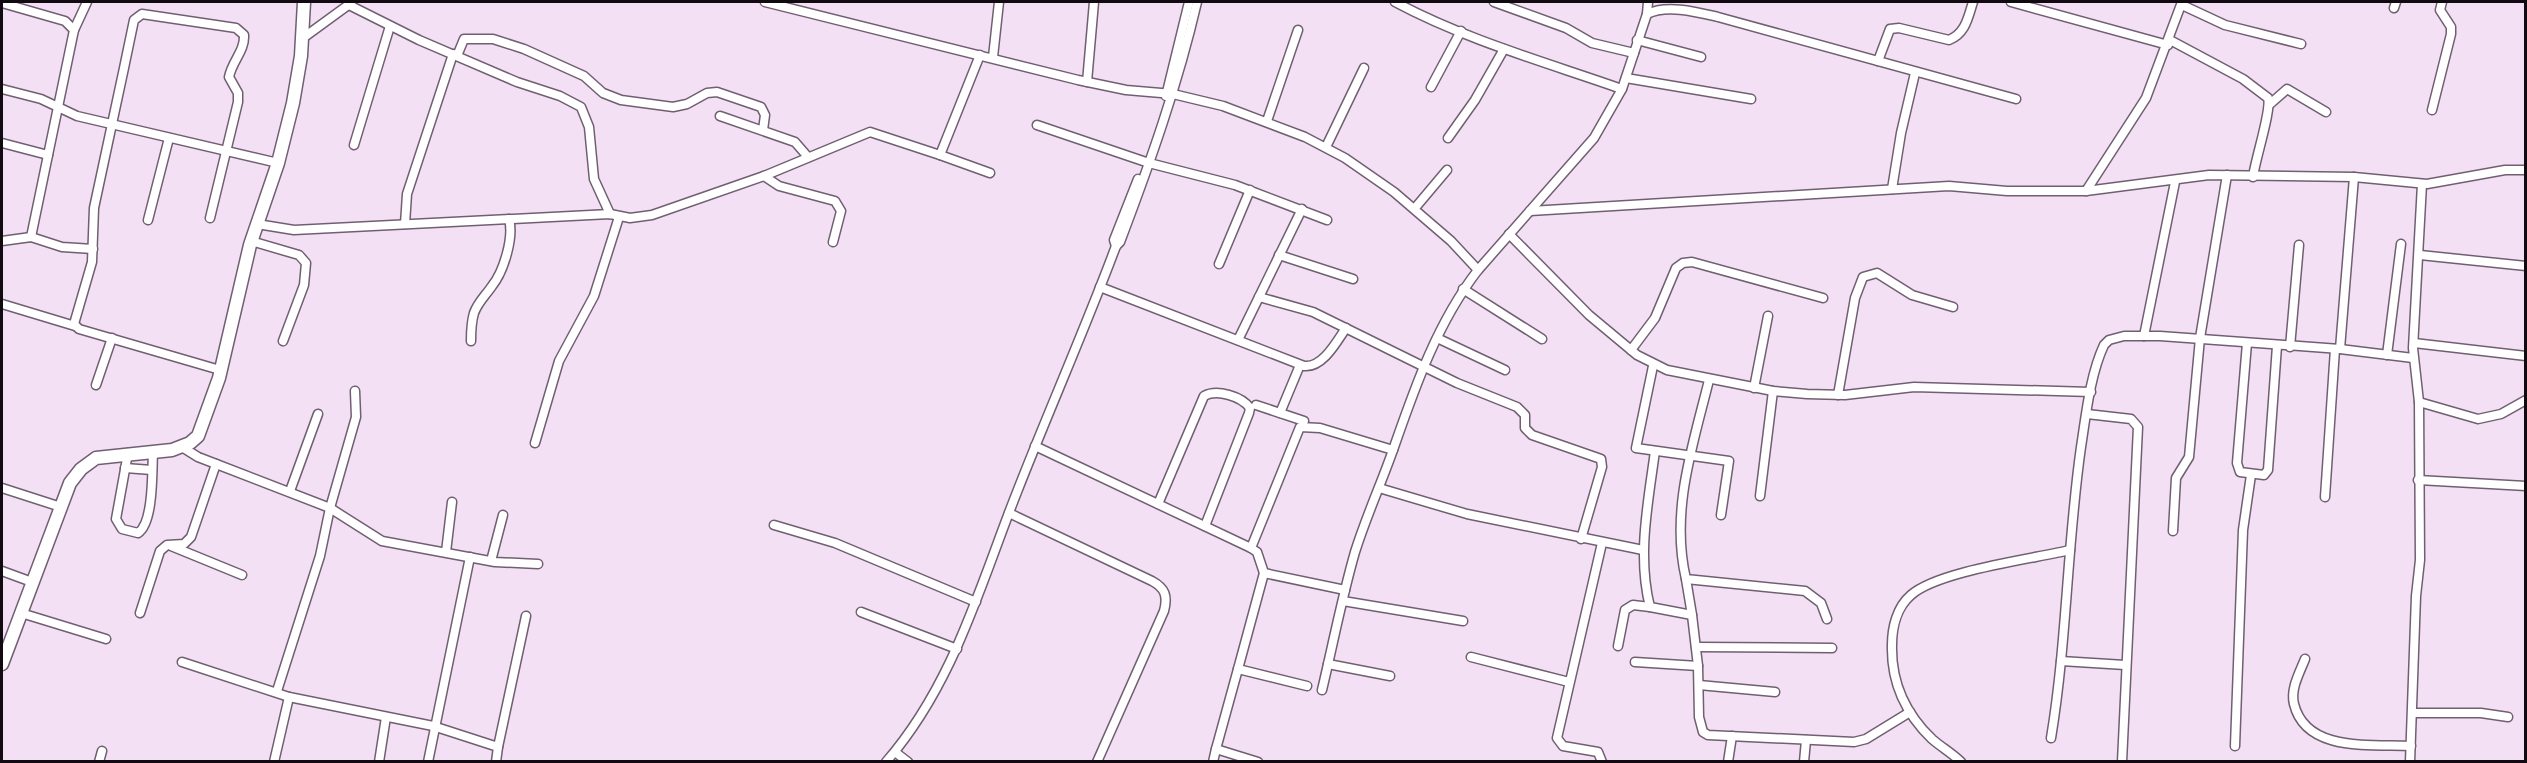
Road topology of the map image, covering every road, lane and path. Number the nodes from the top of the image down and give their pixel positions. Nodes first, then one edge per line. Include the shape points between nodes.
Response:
1 (87, 2) edge
2 (304, 2) edge
3 (765, 2) edge
4 (999, 2) edge
5 (1094, 2) edge
6 (1189, 2) edge
7 (1197, 2) edge
8 (1395, 2) edge
9 (1494, 2) edge
10 (1648, 2) edge
11 (1974, 2) edge
12 (2011, 2) edge
13 (2442, 2) edge
14 (2, 3) edge
15 (351, 3) edge
16 (2182, 3) edge
17 (1647, 14) junction
18 (390, 26) junction
19 (74, 30) junction
20 (1298, 30) dead end
21 (1461, 32) junction
22 (303, 38) junction
23 (1637, 40) junction
24 (2169, 43) junction
25 (2301, 44) dead end
26 (1504, 49) junction
27 (1634, 53) junction
28 (454, 55) junction
29 (980, 55) junction
30 (993, 57) junction
31 (1701, 57) dead end
32 (1878, 61) junction
33 (1364, 68) dead end
34 (1915, 73) junction
35 (1626, 78) junction
36 (1087, 82) junction
37 (1431, 87) dead end
38 (2, 88) edge
39 (1622, 89) junction
40 (1170, 94) junction
41 (1751, 99) dead end
42 (2016, 99) dead end
43 (2270, 104) junction
44 (58, 107) junction
45 (2432, 110) dead end
46 (2326, 112) dead end
47 (720, 116) dead end
48 (1267, 121) junction
49 (1037, 125) dead end
50 (112, 126) junction
51 (763, 130) junction
52 (169, 138) junction
53 (1448, 138) dead end
54 (2, 143) edge
55 (354, 145) dead end
56 (1326, 147) junction
57 (226, 151) junction
58 (48, 155) junction
59 (940, 155) junction
60 (808, 157) junction
61 (1147, 162) junction
62 (278, 163) junction
63 (1447, 170) dead end
64 (2526, 170) edge
65 (990, 172) dead end
66 (2227, 175) junction
67 (764, 176) junction
68 (2253, 177) junction
69 (2354, 177) junction
70 (2175, 182) junction
71 (2422, 184) junction
72 (1892, 189) junction
73 (1250, 190) junction
74 (2086, 191) junction
75 (1302, 208) junction
76 (1415, 208) junction
77 (1530, 211) junction
78 (614, 216) junction
79 (210, 218) dead end
80 (509, 219) junction
81 (148, 220) dead end
82 (1327, 220) dead end
83 (257, 224) junction
84 (405, 224) junction
85 (1509, 234) junction
86 (31, 237) junction
87 (2, 241) edge
88 (251, 241) junction
89 (833, 242) dead end
90 (2401, 244) dead end
91 (2299, 245) dead end
92 (93, 249) junction
93 (1279, 255) junction
94 (2420, 255) junction
95 (1220, 264) dead end
96 (2526, 266) edge
97 (1479, 270) junction
98 (1353, 279) dead end
99 (1101, 287) junction
100 (1463, 289) junction
101 (1259, 297) junction
102 (1823, 298) dead end
103 (2, 304) edge
104 (1953, 307) dead end
105 (1768, 316) dead end
106 (75, 326) junction
107 (1346, 328) junction
108 (2144, 336) junction
109 (112, 338) junction
110 (1437, 338) junction
111 (2200, 338) junction
112 (1542, 339) dead end
113 (1238, 340) junction
114 (284, 341) dead end
115 (471, 341) dead end
116 (2247, 343) junction
117 (2414, 343) junction
118 (2277, 346) junction
119 (2290, 347) junction
120 (2338, 349) junction
121 (1631, 350) junction
122 (2387, 354) junction
123 (2526, 356) edge
124 (2413, 358) junction
125 (1300, 365) junction
126 (1424, 366) junction
127 (1653, 366) junction
128 (1504, 369) dead end
129 (220, 370) junction
130 (1709, 380) junction
131 (96, 386) dead end
132 (1754, 388) junction
133 (355, 391) dead end
134 (1773, 391) junction
135 (2091, 392) junction
136 (1838, 395) junction
137 (2526, 400) edge
138 (2419, 402) junction
139 (1256, 405) dead end
140 (1280, 413) junction
141 (318, 414) dead end
142 (2087, 414) junction
143 (1304, 421) dead end
144 (535, 442) dead end
145 (1035, 446) junction
146 (182, 447) junction
147 (1393, 450) junction
148 (1655, 451) junction
149 (153, 452) junction
150 (128, 453) junction
151 (1691, 455) junction
152 (216, 464) junction
153 (125, 468) junction
154 (152, 470) junction
155 (2251, 475) junction
156 (2418, 480) junction
157 (2526, 486) edge
158 (2, 488) edge
159 (1379, 488) junction
160 (290, 491) junction
161 (1760, 496) dead end
162 (2325, 497) dead end
163 (452, 502) dead end
164 (1158, 504) junction
165 (61, 507) junction
166 (330, 508) junction
167 (1009, 513) junction
168 (503, 515) dead end
169 (1721, 516) dead end
170 (774, 525) dead end
171 (1205, 526) junction
172 (2173, 531) dead end
173 (1581, 539) junction
174 (1602, 543) junction
175 (167, 545) junction
176 (1251, 548) junction
177 (1643, 550) junction
178 (2070, 550) junction
179 (446, 552) junction
180 (470, 557) junction
181 (491, 561) junction
182 (538, 564) dead end
183 (2, 571) edge
184 (1264, 573) junction
185 (242, 575) dead end
186 (1686, 579) junction
187 (32, 582) junction
188 (1345, 590) junction
189 (1343, 601) junction
190 (976, 602) junction
191 (1650, 607) junction
192 (861, 612) dead end
193 (21, 613) junction
194 (140, 613) dead end
195 (1692, 615) junction
196 (526, 616) dead end
197 (1827, 619) dead end
198 (1463, 621) dead end
199 (106, 639) dead end
200 (1618, 646) dead end
201 (1696, 646) junction
202 (1832, 648) dead end
203 (957, 649) junction
204 (1471, 657) dead end
205 (2305, 659) dead end
206 (2061, 661) junction
207 (182, 662) dead end
208 (1635, 662) dead end
209 (2, 664) edge
210 (1328, 664) junction
211 (2125, 665) junction
212 (1698, 666) junction
213 (1238, 669) junction
214 (1390, 676) dead end
215 (1569, 682) junction
216 (1699, 685) junction
217 (1308, 686) dead end
218 (1322, 690) dead end
219 (277, 691) junction
220 (1775, 692) dead end
221 (289, 697) junction
222 (1910, 712) junction
223 (2413, 713) junction
224 (386, 717) junction
225 (2508, 717) dead end
226 (433, 726) junction
227 (1732, 736) junction
228 (2051, 738) dead end
229 (1806, 740) junction
230 (2235, 746) dead end
231 (2411, 746) junction
232 (498, 747) junction
233 (1216, 749) junction
234 (102, 751) dead end
235 (895, 752) junction
236 (99, 762) edge
237 (274, 762) edge
238 (379, 762) edge
239 (428, 762) edge
240 (496, 762) edge
241 (886, 762) edge
242 (908, 762) edge
243 (1097, 762) edge
244 (1213, 762) edge
245 (1258, 762) edge
246 (1602, 762) edge
247 (1728, 762) edge
248 (1804, 762) edge
249 (1961, 762) edge
250 (2122, 762) edge
251 (2410, 762) edge

1 - 19 street
2 - 22 street
3 - 29 street
4 - 30 street
5 - 36 street
6 - 40 street
7 - 40 street
8 - 21 street
9 - 27 street via 1566,28 1592,43
10 - 17 street
11 - 32 street via 1964,28 1949,40 1890,29
12 - 24 street
13 - 45 street via 2440,10 2451,34
14 - 19 street via 65,21
15 - 18 street
15 - 22 street
16 - 24 street
16 - 25 street via 2225,25
17 - 23 street
17 - 32 street via 1660,10 1698,13
18 - 28 street
18 - 55 street
19 - 44 street
20 - 48 street
21 - 26 street
21 - 37 street
22 - 62 street via 297,87
23 - 27 street
23 - 31 street
24 - 43 street via 2243,79 2264,94
24 - 74 street via 2146,98
26 - 39 street
26 - 53 street
27 - 35 street
28 - 51 street via 464,39 493,39 578,73 607,95 657,106 681,106 707,93 723,92 761,107 765,115
28 - 78 street via 566,98 580,108 589,127 594,179
28 - 84 street via 407,194
29 - 30 street
29 - 59 street
30 - 36 street
32 - 34 street
33 - 56 street
34 - 42 street
34 - 72 street
35 - 39 street
35 - 41 street
36 - 40 street
38 - 44 street
39 - 77 street via 1594,138
40 - 48 street
40 - 61 street
43 - 46 street via 2287,89
43 - 68 street
44 - 50 street
44 - 58 street
47 - 51 street
48 - 56 street
49 - 61 street
50 - 52 street
50 - 57 street via 137,17 146,14 236,28 244,41 229,77 239,96
50 - 92 street via 94,208
51 - 60 street via 795,142
52 - 57 street
52 - 81 street
54 - 58 street
56 - 76 street
57 - 62 street
57 - 79 street
58 - 86 street
59 - 60 street via 870,132
59 - 65 street
60 - 67 street
61 - 73 street
61 - 99 street via 1114,240 1116,246
62 - 83 street
63 - 76 street
64 - 71 street
66 - 68 street
66 - 70 street
66 - 111 street
67 - 78 street via 652,215
67 - 89 street via 779,186 835,201 841,211
68 - 69 street
69 - 71 street
69 - 120 street
70 - 74 street
70 - 108 street
71 - 94 street
72 - 74 street via 1968,186
72 - 77 street
73 - 75 street
73 - 95 street
75 - 82 street
75 - 93 street
76 - 97 street
77 - 85 street
78 - 80 street
78 - 144 street via 594,296 559,361
80 - 84 street
80 - 115 street via 512,229 507,249 494,285 474,312
83 - 84 street via 294,230
83 - 88 street
85 - 97 street
85 - 121 street via 1560,289
86 - 87 street
86 - 92 street via 62,247
88 - 114 street via 293,253 306,262 304,285
88 - 129 street
90 - 122 street
91 - 119 street
92 - 106 street
93 - 98 street
93 - 101 street
94 - 96 street
94 - 117 street
97 - 100 street
99 - 113 street
99 - 145 street
100 - 110 street
100 - 112 street
101 - 107 street via 1303,308
101 - 113 street
102 - 121 street via 1692,262 1683,263 1676,268 1655,318
103 - 106 street
104 - 136 street via 1912,295 1877,273 1863,277 1855,298
105 - 132 street
106 - 109 street
107 - 125 street via 1319,362 1311,367
107 - 126 street
108 - 111 street
108 - 135 street via 2115,338 2104,345
109 - 129 street
109 - 131 street
110 - 126 street
110 - 128 street
111 - 116 street
111 - 172 street via 2188,457 2177,474
113 - 125 street
116 - 118 street
116 - 155 street via 2237,463 2240,472
117 - 123 street
117 - 124 street
118 - 119 street
118 - 155 street via 2268,470 2264,475
119 - 120 street
120 - 122 street
120 - 162 street
121 - 127 street
122 - 124 street
124 - 138 street
125 - 140 street
126 - 147 street
126 - 173 street via 1517,407 1525,415 1526,428 1532,435 1601,459
127 - 130 street
127 - 148 street via 1635,444 1639,449
129 - 146 street via 198,436
130 - 132 street
130 - 151 street
132 - 134 street
133 - 166 street via 356,417
134 - 136 street
134 - 161 street
135 - 136 street via 1914,387
135 - 142 street
137 - 138 street via 2501,414 2478,419
138 - 156 street
139 - 140 street
140 - 143 street
141 - 160 street
142 - 178 street
142 - 211 street via 2131,419 2138,427
145 - 164 street
145 - 167 street
146 - 149 street
146 - 152 street
147 - 159 street
147 - 176 street via 1320,428 1300,427
148 - 151 street
148 - 177 street
149 - 150 street
149 - 154 street
150 - 153 street
150 - 165 street via 96,458 81,469 70,483
151 - 169 street via 1729,461
151 - 186 street via 1679,533
152 - 160 street
152 - 175 street via 191,537 184,544
153 - 154 street
153 - 154 street via 116,519 122,529 138,533 144,526 154,481
155 - 230 street via 2243,530
156 - 157 street
156 - 223 street via 2420,560
158 - 165 street
159 - 173 street via 1467,514
159 - 188 street
160 - 166 street
163 - 179 street
164 - 171 street
164 - 171 street via 1204,396 1214,393 1243,401 1250,408 1249,413
165 - 187 street
166 - 179 street via 373,537
166 - 219 street via 320,556
167 - 190 street
167 - 243 street via 1152,581 1166,596 1164,611
168 - 181 street
170 - 190 street via 835,543
171 - 176 street
173 - 174 street
174 - 177 street
174 - 215 street
175 - 185 street
175 - 194 street via 158,555
176 - 184 street via 1257,552
177 - 191 street
178 - 206 street
178 - 222 street via 1976,569 1911,594 1896,614 1892,660 1898,691
179 - 180 street
180 - 181 street
180 - 226 street
181 - 182 street
183 - 187 street
184 - 188 street
184 - 213 street
186 - 195 street
186 - 197 street via 1805,591 1821,603
187 - 193 street
188 - 189 street
189 - 198 street
189 - 210 street
190 - 203 street
191 - 195 street
191 - 200 street via 1628,606
192 - 203 street
193 - 199 street
193 - 209 street
195 - 201 street
196 - 232 street
201 - 202 street
201 - 212 street
203 - 235 street via 930,701
204 - 215 street
205 - 231 street via 2296,682 2294,704 2311,731 2331,741
206 - 211 street
206 - 228 street
207 - 219 street
208 - 212 street
210 - 214 street
210 - 218 street
211 - 250 street
212 - 216 street
213 - 217 street
213 - 233 street
215 - 246 street via 1558,726 1558,743 1598,753
216 - 220 street
216 - 227 street via 1703,732
219 - 221 street
221 - 224 street
221 - 237 street
222 - 229 street via 1866,739
222 - 249 street via 1933,740
223 - 225 street
223 - 231 street
224 - 226 street
224 - 238 street
226 - 232 street
226 - 239 street
227 - 229 street
227 - 247 street
229 - 248 street
231 - 251 street
232 - 240 street
233 - 244 street
233 - 245 street
234 - 236 street
235 - 241 street
235 - 242 street

